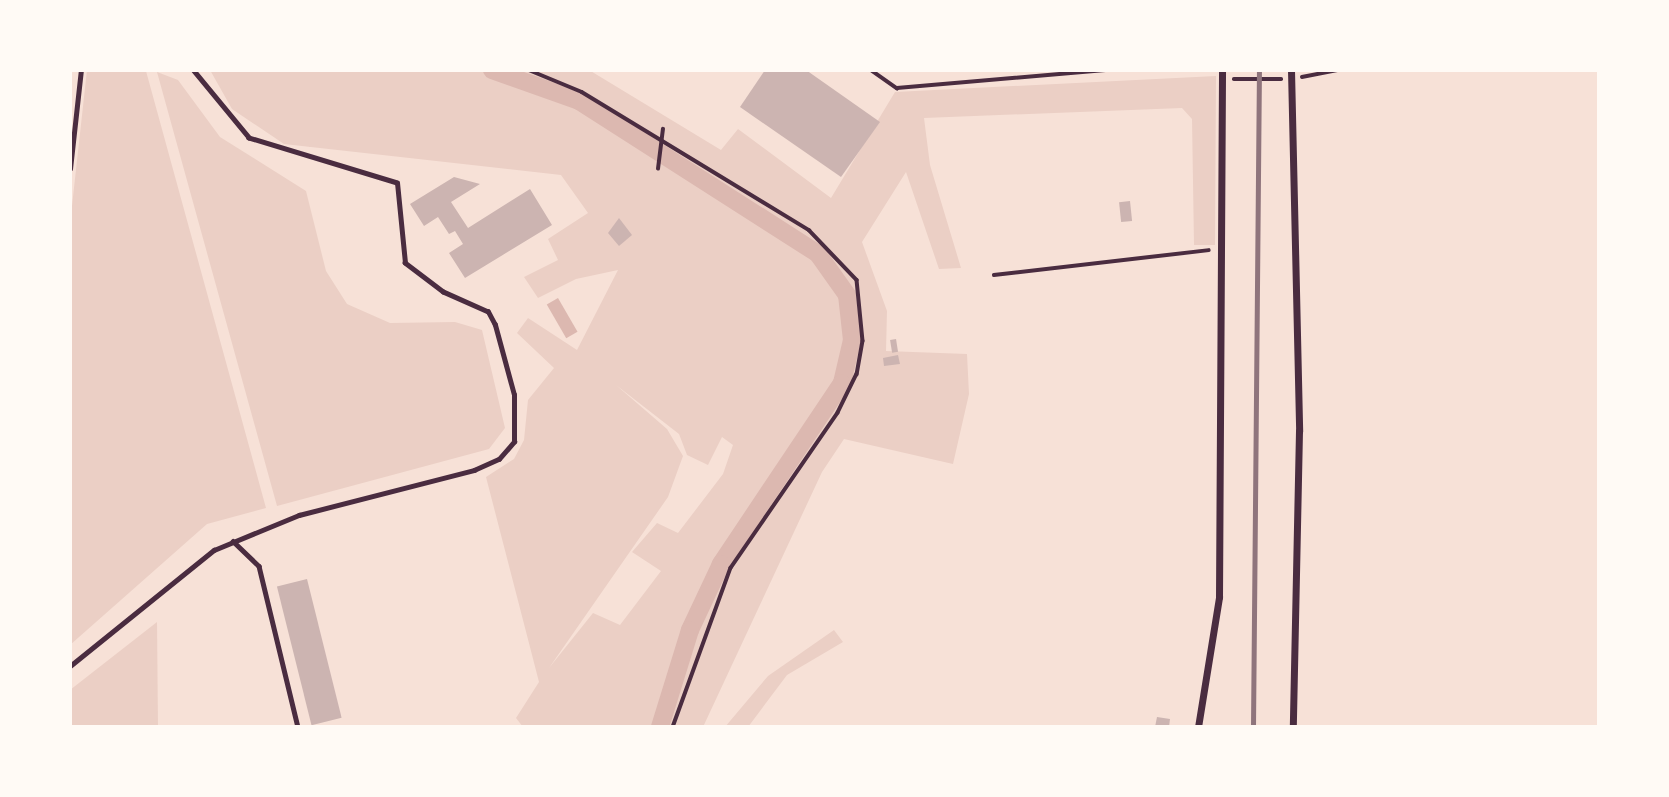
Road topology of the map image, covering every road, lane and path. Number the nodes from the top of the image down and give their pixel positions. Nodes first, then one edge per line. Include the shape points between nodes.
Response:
1 (81, 70) edge
2 (194, 70) edge
3 (529, 70) edge
4 (871, 70) edge
5 (1104, 70) edge
6 (1225, 70) edge
7 (1338, 70) edge
8 (1291, 74) edge
9 (663, 129) dead end
10 (662, 141) junction
11 (70, 169) edge
12 (658, 169) dead end
13 (1221, 256) junction
14 (994, 275) dead end
15 (233, 541) junction
16 (70, 666) edge
17 (298, 727) edge
18 (673, 727) edge
19 (1198, 727) edge
20 (1293, 727) edge

1 - 11 lane
2 - 15 lane via 249,138 397,183 405,263 443,292 488,312 508,368 517,426 507,452 489,464 299,515
3 - 10 path via 582,92
4 - 5 path via 897,88
6 - 8 path via 1238,82
6 - 13 street
7 - 8 path
8 - 20 street via 1299,431
9 - 10 path
10 - 12 path
10 - 18 path via 809,230 833,252 857,280 863,331 857,374 838,413 731,568
13 - 14 path via 1186,249
13 - 19 street via 1219,597
15 - 16 lane via 192,563
15 - 17 lane via 259,566

